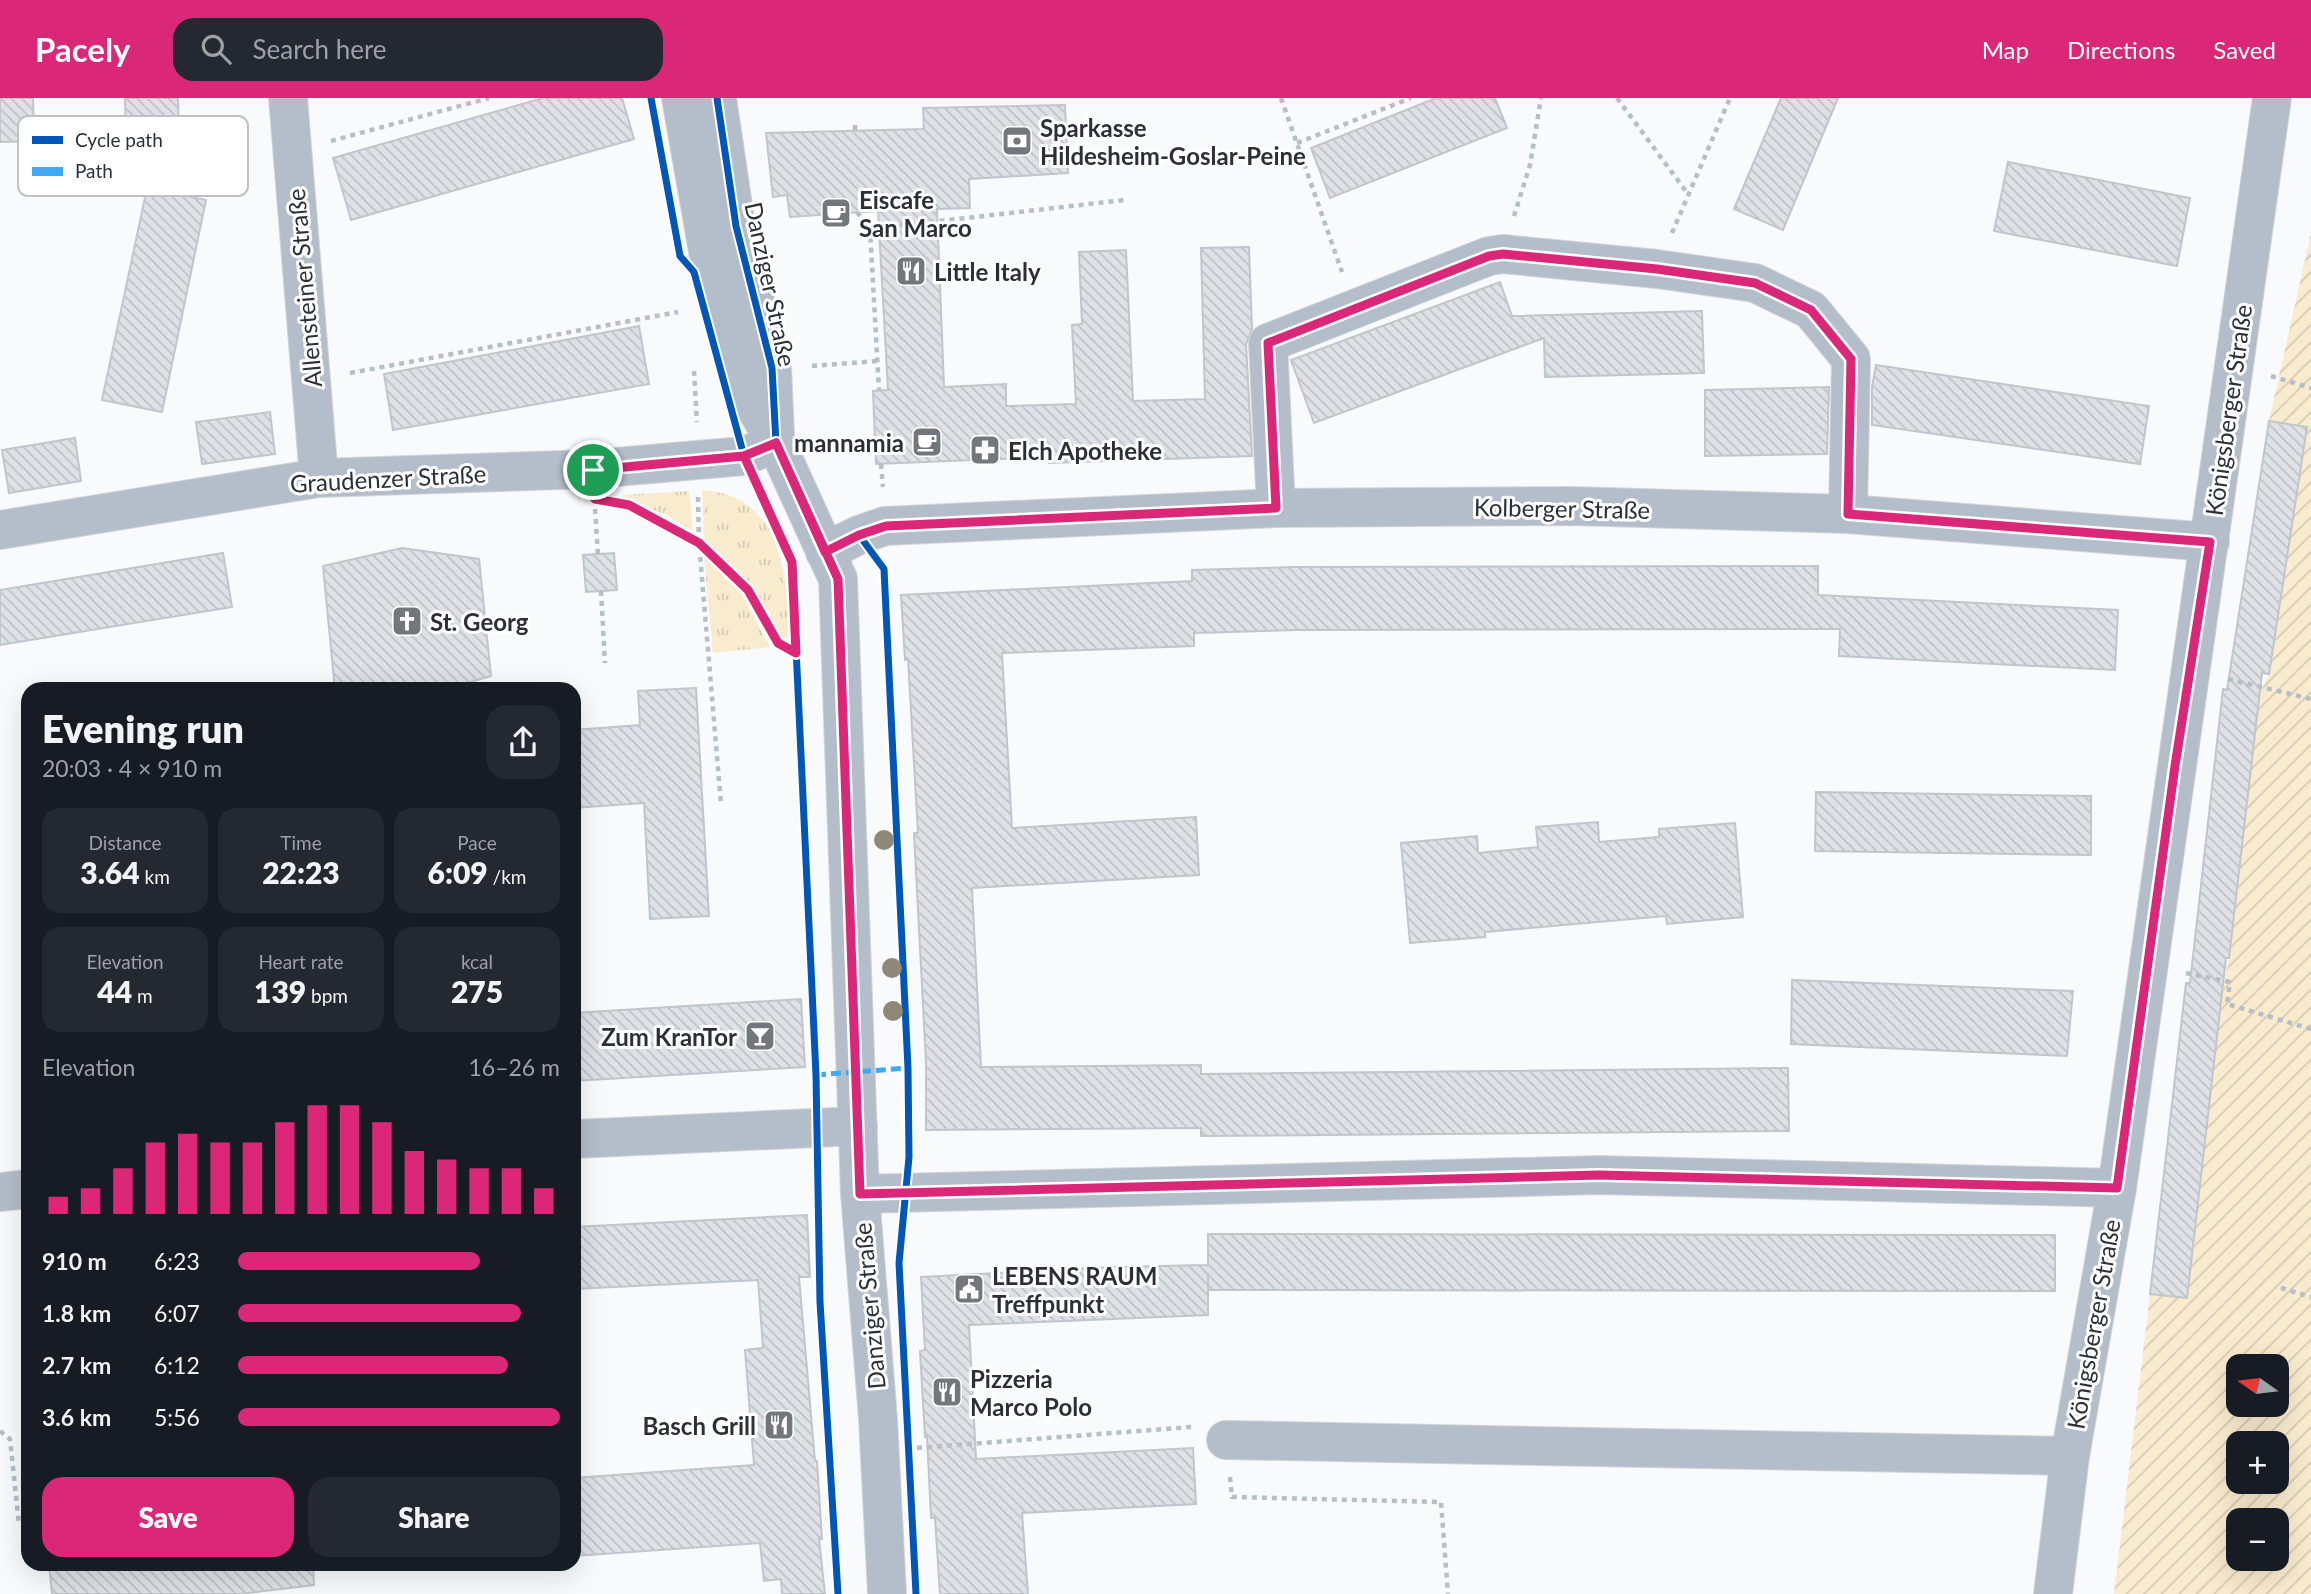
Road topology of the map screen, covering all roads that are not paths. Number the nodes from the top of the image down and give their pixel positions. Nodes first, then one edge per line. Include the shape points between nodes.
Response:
1 (288, 98) edge
2 (681, 98) edge
3 (717, 98) edge
4 (2272, 98) edge
5 (776, 443) junction
6 (319, 478) junction
7 (1276, 508) junction
8 (1848, 514) junction
9 (0, 530) edge
10 (2210, 542) junction
11 (825, 552) junction
12 (858, 1126) junction
13 (581, 1139) edge
14 (2117, 1188) junction
15 (21, 1190) edge
16 (0, 1192) edge
17 (860, 1194) junction
18 (1226, 1440) dead end
19 (2070, 1456) junction
20 (887, 1594) edge
21 (2053, 1594) edge

1 - 6 street, Allensteiner Straße
2 - 5 street, Danziger Straße via 712,274 738,377
3 - 5 street, Danziger Straße via 736,226 772,368
4 - 10 street, Königsberger Straße
5 - 6 street, Graudenzer Straße via 744,456 593,470
5 - 11 street, Danziger Straße
6 - 9 street, Graudenzer Straße
7 - 8 street, Kolberger Straße via 1571,506
7 - 8 street via 1268,343 1503,254 1755,283 1811,310 1851,359
7 - 11 street, Kolberger Straße via 886,526
8 - 10 street, Kolberger Straße
10 - 14 street, Königsberger Straße
11 - 12 street, Danziger Straße via 838,579
12 - 13 street
12 - 17 street, Danziger Straße
14 - 17 street via 1599,1175
14 - 19 street, Königsberger Straße
15 - 16 street
17 - 20 street, Danziger Straße
18 - 19 street
19 - 21 street, Königsberger Straße

